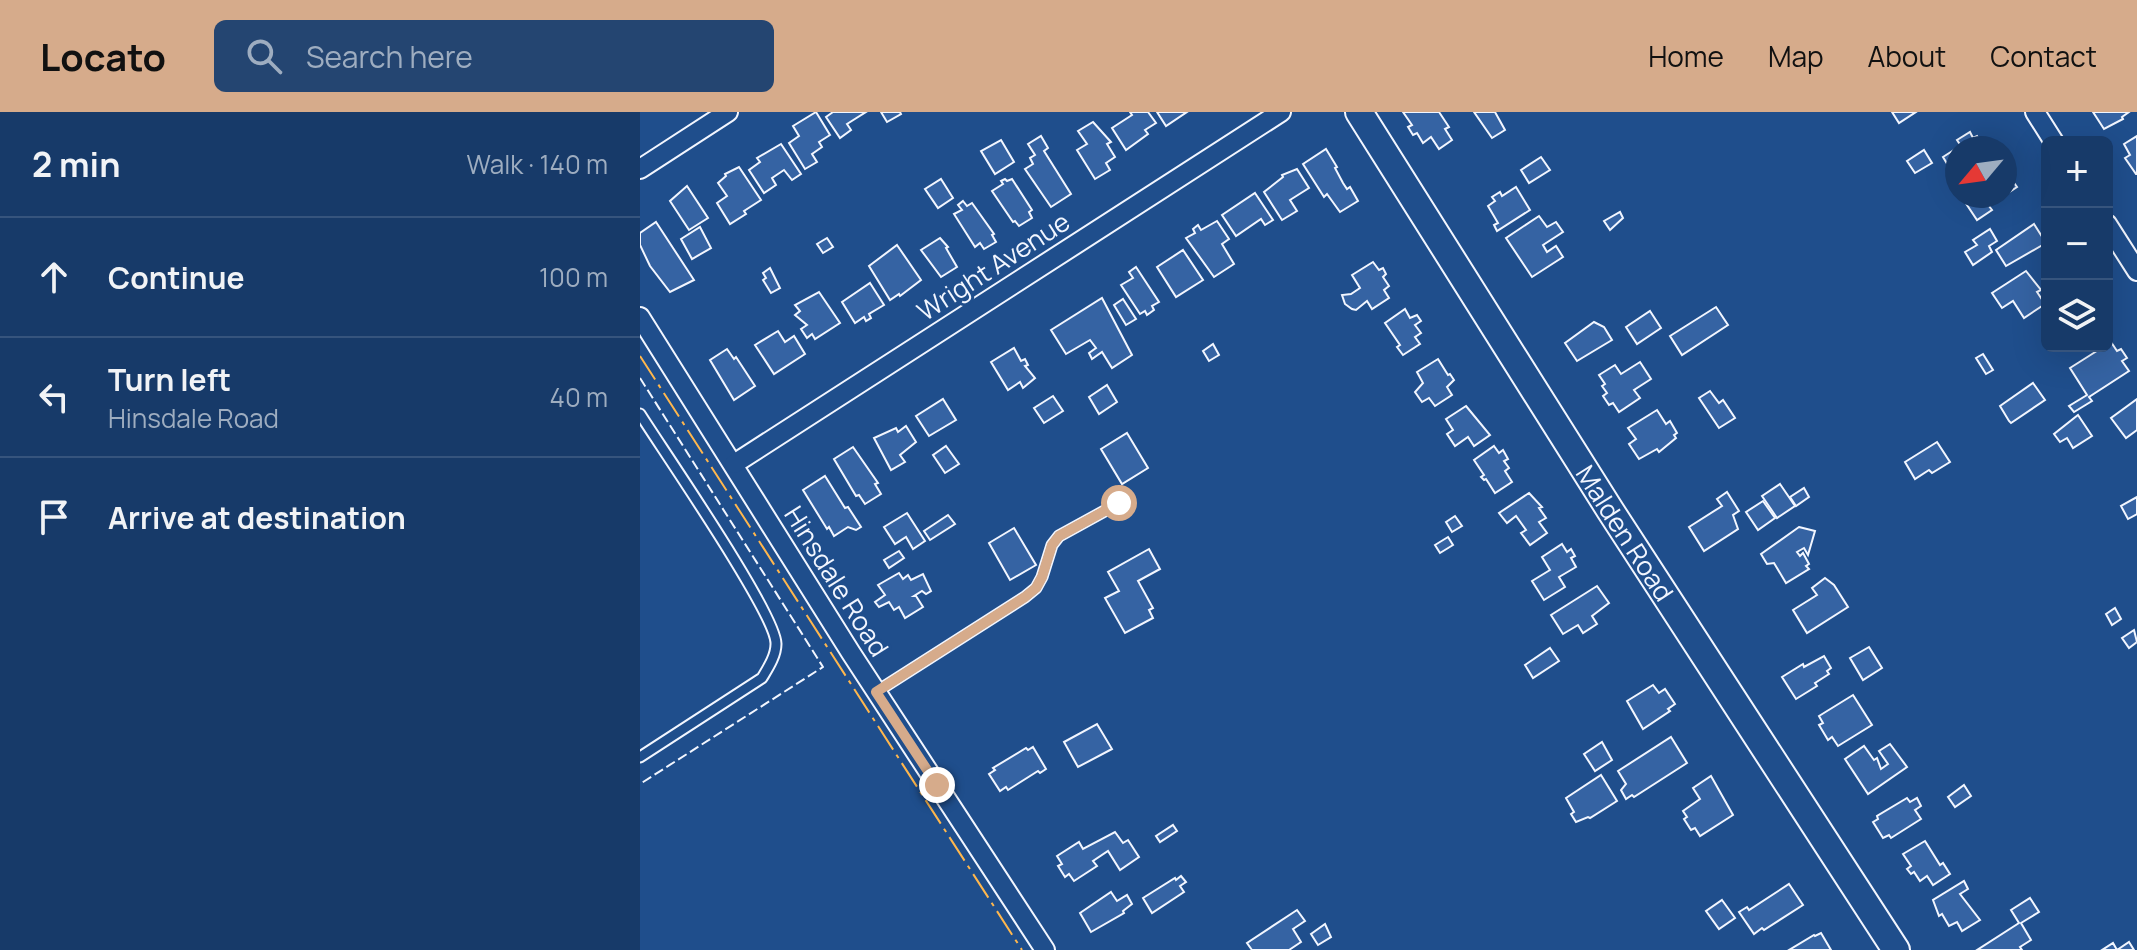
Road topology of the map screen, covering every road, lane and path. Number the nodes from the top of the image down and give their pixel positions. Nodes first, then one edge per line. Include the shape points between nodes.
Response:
1 (728, 112) edge
2 (1281, 112) edge
3 (1359, 112) edge
4 (2035, 112) edge
5 (2050, 136) edge
6 (640, 169) edge
7 (2113, 233) edge
8 (2137, 271) edge
9 (640, 317) edge
10 (640, 414) edge
11 (734, 464) junction
12 (1119, 503) dead end
13 (876, 692) junction
14 (640, 757) edge
15 (1045, 950) edge
16 (1896, 950) edge

1 - 6 street
2 - 11 street, Wright Avenue
3 - 16 street, Malden Road
4 - 5 street
7 - 8 street
9 - 11 street, Hinsdale Road
10 - 14 lane via 739,570 772,626 776,644 762,678
11 - 13 street, Hinsdale Road
12 - 13 lane via 1059,536 1036,588 1025,597
13 - 15 street, Hinsdale Road

